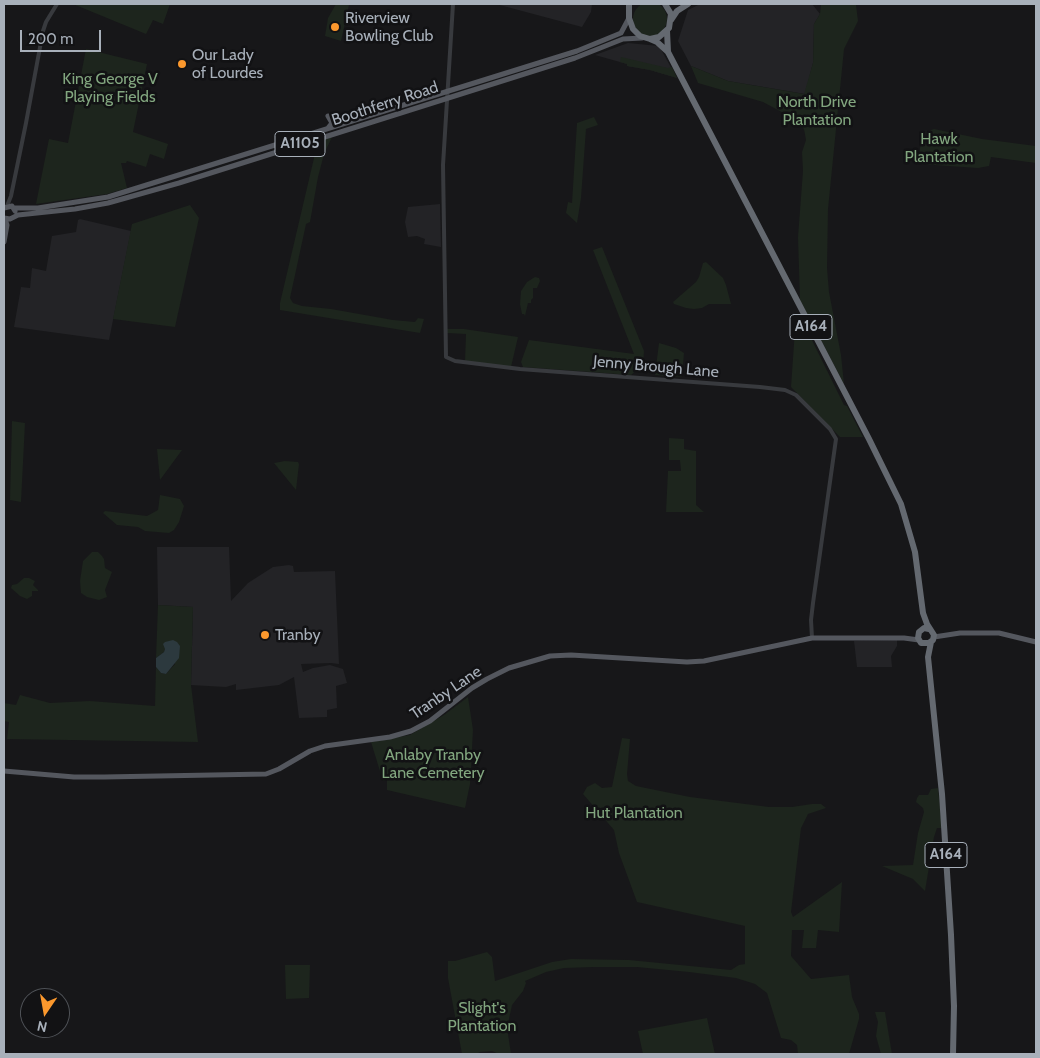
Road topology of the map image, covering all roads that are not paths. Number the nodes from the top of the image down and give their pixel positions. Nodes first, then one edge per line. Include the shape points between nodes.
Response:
1 (57, 4) edge
2 (453, 4) edge
3 (629, 4) edge
4 (635, 4) edge
5 (665, 4) edge
6 (688, 4) edge
7 (629, 16) junction
8 (671, 21) junction
9 (667, 31) junction
10 (648, 38) junction
11 (668, 52) junction
12 (447, 94) junction
13 (328, 116) dead end
14 (328, 129) junction
15 (9, 207) edge
16 (8, 219) edge
17 (4, 242) edge
18 (923, 613) junction
19 (931, 634) junction
20 (919, 637) junction
21 (812, 638) junction
22 (1036, 642) edge
23 (928, 657) junction
24 (4, 771) edge
25 (953, 1054) edge

1 - 15 street via 43,31
2 - 12 street
3 - 7 highway
4 - 7 highway
5 - 8 highway
6 - 8 highway via 677,11
7 - 10 highway via 632,29
7 - 12 main road, Boothferry Road / A1105 via 621,33 602,42
8 - 9 highway
9 - 10 highway
9 - 11 highway, A164
10 - 11 highway, A164
10 - 12 main road, Boothferry Road / A1105 via 624,39 575,58
11 - 18 highway, A164 via 901,504 914,552
12 - 14 main road, Boothferry Road / A1105
12 - 16 main road, Boothferry Road / A1105 via 108,204
12 - 21 street, Jenny Brough Lane via 442,165 446,357 520,369 785,390 796,395 836,439 813,603
13 - 14 main road via 332,123
14 - 15 main road, Boothferry Road / A1105 via 108,197 38,208
15 - 16 main road via 16,212
16 - 17 main road
18 - 19 highway, A164
18 - 20 highway, A164
19 - 20 highway via 924,628
19 - 20 highway via 926,644
19 - 22 main road via 999,634
19 - 23 highway, A164
20 - 21 main road, Tranby Lane
20 - 23 highway, A164
21 - 24 main road, Tranby Lane via 704,661 571,654 541,658 486,679 430,721 411,731 325,746 266,774 97,777
23 - 25 highway, A164 via 951,926

